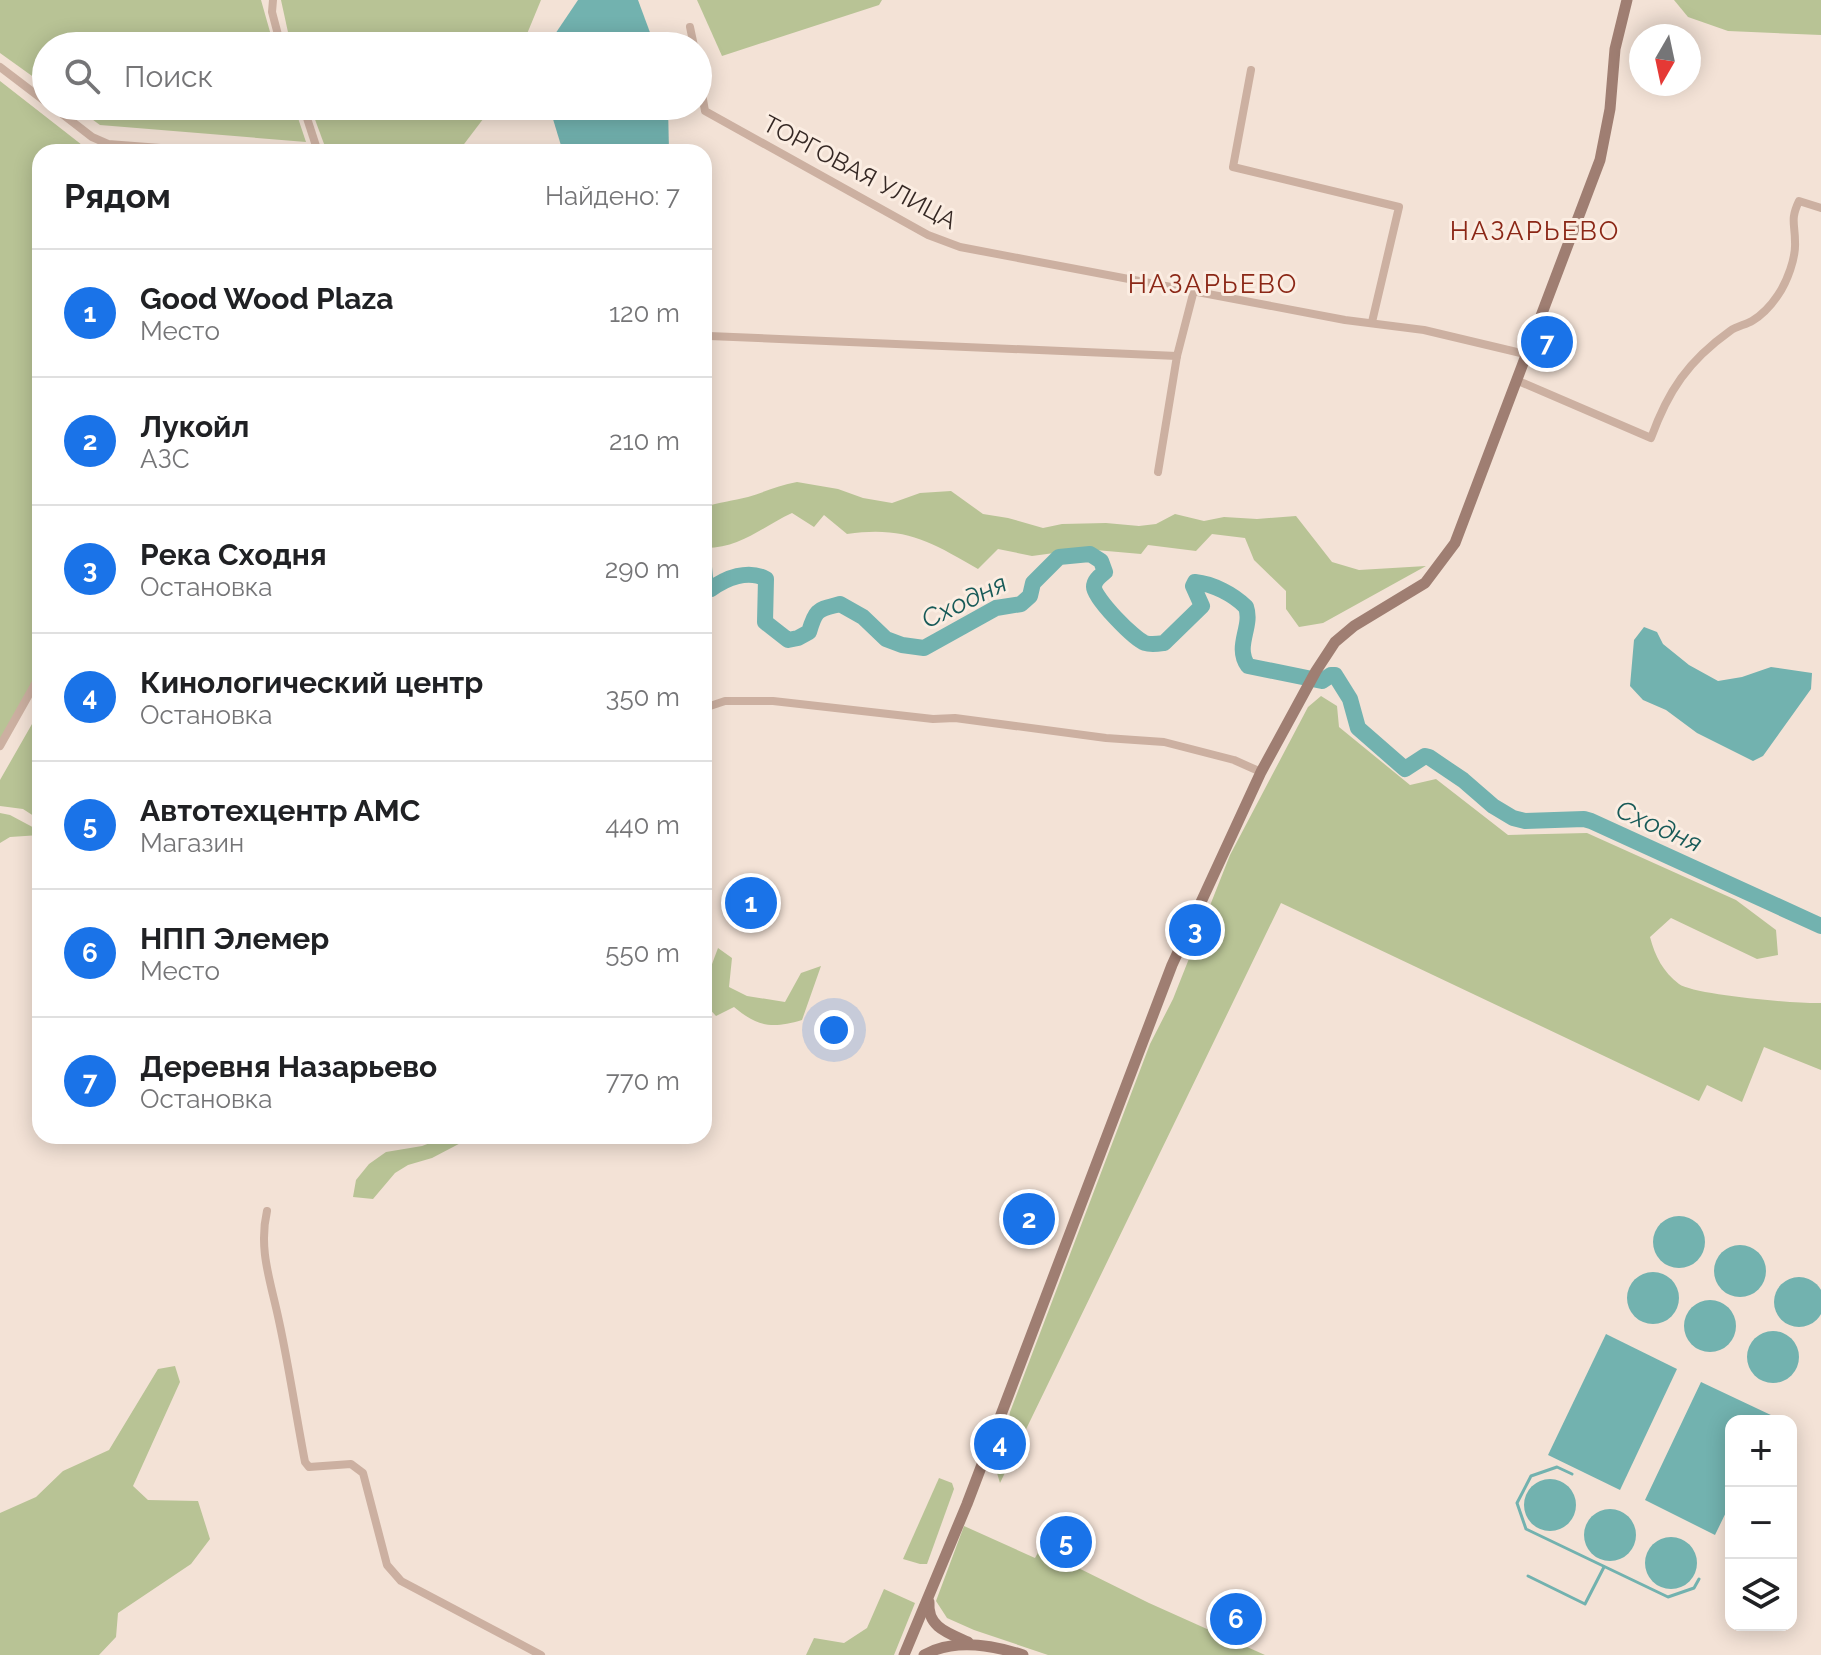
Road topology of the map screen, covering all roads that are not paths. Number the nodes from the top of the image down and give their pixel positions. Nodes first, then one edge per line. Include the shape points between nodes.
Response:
1 (273, 0) edge
2 (1627, 0) edge
3 (690, 27) dead end
4 (277, 32) edge
5 (691, 32) edge
6 (0, 67) edge
7 (1251, 70) dead end
8 (32, 91) edge
9 (712, 115) edge
10 (70, 120) edge
11 (308, 120) edge
12 (108, 144) edge
13 (315, 144) edge
14 (1821, 208) edge
15 (1194, 290) junction
16 (1372, 322) junction
17 (712, 336) edge
18 (1525, 354) junction
19 (1177, 356) junction
20 (1516, 380) junction
21 (1158, 472) dead end
22 (32, 689) edge
23 (712, 705) edge
24 (0, 746) edge
25 (1261, 772) junction
26 (267, 1211) dead end
27 (930, 1596) junction
28 (973, 1644) junction
29 (541, 1655) edge
30 (904, 1655) edge
31 (924, 1655) edge
32 (1023, 1655) edge

1 - 4 street
2 - 18 street via 1615,49 1606,140
3 - 5 street
6 - 8 street
7 - 16 street via 1233,167 1399,207
9 - 15 street, ТОРГОВАЯ УЛИЦА via 928,235 960,247
10 - 12 street
11 - 13 street
14 - 20 street via 1799,201 1793,214 1793,258 1780,292 1679,378 1651,438
15 - 16 street, ТОРГОВАЯ УЛИЦА
15 - 19 street
16 - 18 street, ТОРГОВАЯ УЛИЦА
17 - 19 street
18 - 20 street
19 - 21 street
20 - 25 street via 1455,543 1442,563 1425,583 1335,642
22 - 24 street
23 - 25 street via 773,701 1164,742
25 - 27 street via 1172,965
26 - 29 street via 264,1255 305,1462 309,1467 351,1464 363,1473 387,1565 401,1581
27 - 28 street via 928,1613 935,1625
27 - 30 street
28 - 31 street via 944,1646
28 - 32 street

